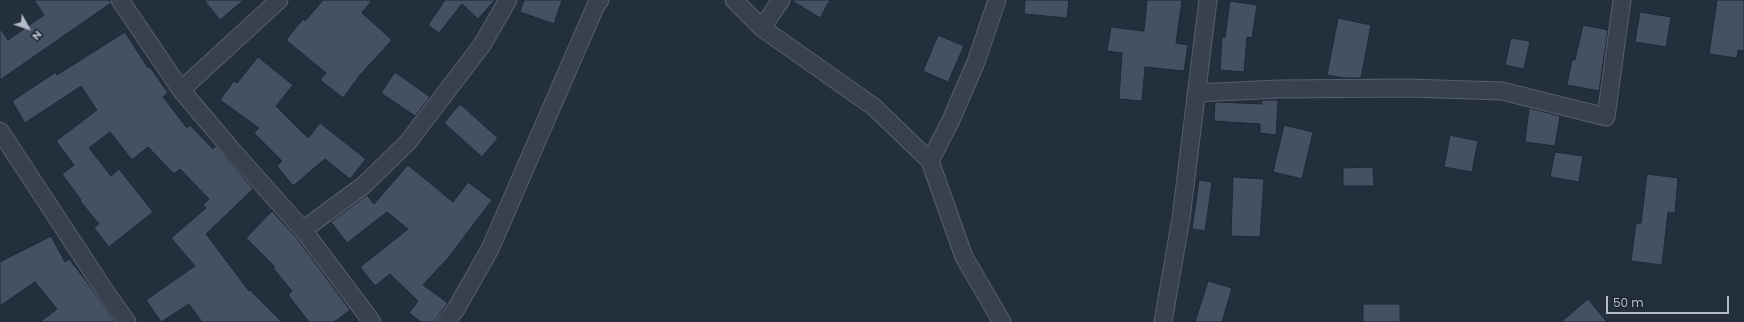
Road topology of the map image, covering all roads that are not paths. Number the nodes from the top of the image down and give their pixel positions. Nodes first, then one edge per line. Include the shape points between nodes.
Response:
1 (120, 0) edge
2 (279, 0) edge
3 (508, 0) edge
4 (600, 0) edge
5 (734, 0) edge
6 (782, 0) edge
7 (997, 0) edge
8 (1208, 0) edge
9 (1622, 0) edge
10 (762, 28) junction
11 (181, 90) junction
12 (1196, 93) junction
13 (0, 131) edge
14 (930, 160) junction
15 (303, 230) junction
16 (127, 322) edge
17 (372, 322) edge
18 (446, 322) edge
19 (1002, 322) edge
20 (1163, 322) edge

1 - 11 street
2 - 11 street
3 - 15 street via 482,45 408,142 364,185
4 - 18 street via 490,248
5 - 10 street
6 - 10 street
7 - 14 street via 976,62
8 - 12 street
9 - 12 street via 1606,117 1502,90 1279,89
10 - 14 street via 874,107
11 - 15 street
12 - 20 street via 1181,218
13 - 16 street
14 - 19 street via 964,257
15 - 17 street

